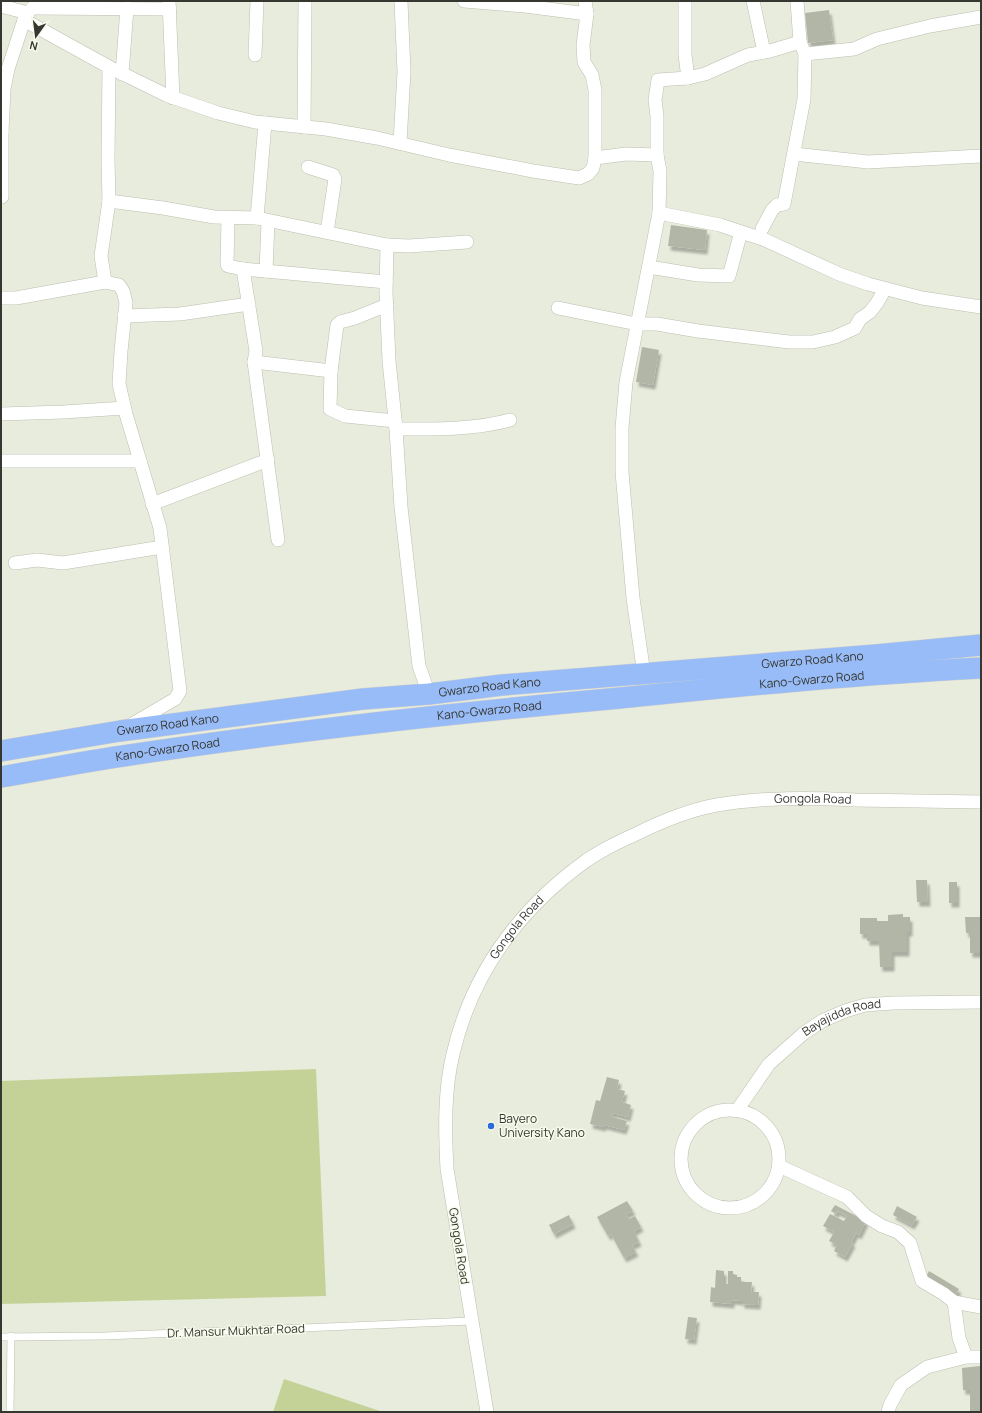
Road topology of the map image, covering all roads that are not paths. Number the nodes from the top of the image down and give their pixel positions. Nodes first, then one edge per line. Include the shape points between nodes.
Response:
1 (257, 1) edge
2 (305, 1) edge
3 (401, 1) edge
4 (464, 1) edge
5 (685, 1) edge
6 (753, 1) edge
7 (797, 1) edge
8 (482, 2) edge
9 (170, 5) edge
10 (1, 6) edge
11 (586, 7) edge
12 (127, 8) junction
13 (29, 10) edge
14 (981, 17) edge
15 (802, 48) junction
16 (764, 52) junction
17 (255, 55) dead end
18 (109, 67) junction
19 (122, 74) junction
20 (3, 78) edge
21 (688, 78) junction
22 (173, 98) junction
23 (265, 123) junction
24 (304, 127) junction
25 (2, 132) edge
26 (400, 143) junction
27 (794, 154) junction
28 (657, 155) junction
29 (981, 156) edge
30 (595, 158) junction
31 (308, 167) dead end
32 (2, 197) dead end
33 (109, 201) junction
34 (659, 213) junction
35 (228, 218) junction
36 (263, 219) junction
37 (762, 229) dead end
38 (327, 232) junction
39 (741, 232) junction
40 (466, 242) dead end
41 (388, 245) junction
42 (649, 267) junction
43 (243, 269) junction
44 (266, 271) junction
45 (105, 282) junction
46 (386, 282) junction
47 (885, 289) junction
48 (1, 298) edge
49 (248, 304) junction
50 (387, 305) junction
51 (981, 307) edge
52 (558, 308) dead end
53 (124, 316) junction
54 (637, 324) junction
55 (254, 362) junction
56 (332, 371) junction
57 (124, 408) junction
58 (1, 414) edge
59 (510, 420) dead end
60 (395, 425) junction
61 (268, 460) junction
62 (1, 461) edge
63 (140, 461) junction
64 (152, 504) junction
65 (278, 540) dead end
66 (162, 547) junction
67 (15, 563) dead end
68 (981, 645) edge
69 (981, 668) edge
70 (644, 674) junction
71 (429, 694) junction
72 (120, 731) junction
73 (1, 751) edge
74 (1, 777) edge
75 (981, 802) edge
76 (981, 1002) edge
77 (738, 1109) junction
78 (779, 1166) junction
79 (954, 1302) junction
80 (981, 1307) edge
81 (471, 1321) junction
82 (11, 1336) junction
83 (1, 1337) edge
84 (966, 1357) junction
85 (981, 1357) edge
86 (10, 1412) edge
87 (486, 1412) edge
88 (888, 1412) edge

1 - 17 street
2 - 24 street
3 - 26 street via 404,72
4 - 8 street
5 - 21 street via 685,55
6 - 16 street
7 - 15 street
8 - 11 street
9 - 12 street
9 - 22 street
10 - 13 street
11 - 30 street via 584,62 592,75 595,90
12 - 13 street
12 - 19 street
13 - 18 street
13 - 20 street
14 - 15 street via 877,39 854,49
15 - 16 street via 782,48
15 - 27 street via 804,99
16 - 21 street via 748,55 705,74
18 - 19 street
18 - 33 street
19 - 22 street
20 - 25 street
21 - 28 street via 658,80 655,100
22 - 23 street via 218,113
23 - 24 street
23 - 36 street
24 - 26 street
25 - 32 street
26 - 30 street via 449,155 579,178 593,168
27 - 29 street via 868,162
27 - 37 street via 784,204 777,205 772,210
28 - 30 street via 626,154
28 - 34 street via 660,171
31 - 38 street via 333,175 335,179
33 - 35 street
33 - 45 street via 101,256
34 - 39 street via 720,225
34 - 42 street
35 - 36 street
35 - 43 street via 227,264
36 - 38 street
36 - 44 street
38 - 41 street
39 - 42 street via 729,276 698,275
39 - 47 street via 839,274
40 - 41 street
41 - 46 street
42 - 54 street
43 - 44 street
43 - 49 street
44 - 46 street
45 - 48 street via 16,298
45 - 53 street via 119,285 126,303
46 - 50 street
47 - 51 street via 922,298
47 - 54 street via 877,303 860,319 855,328 835,338 813,342 789,342 657,324
49 - 53 street via 180,314
49 - 55 street via 256,351
50 - 56 street via 336,325
50 - 60 street
52 - 54 street
53 - 57 street via 119,384
54 - 70 street via 626,382 621,448 633,598
55 - 56 street
55 - 61 street
56 - 60 street via 330,409 345,416
57 - 58 street
57 - 63 street
59 - 60 street via 445,428
60 - 71 street via 401,507 419,666
61 - 64 street
61 - 65 street
62 - 63 street
63 - 64 street
64 - 66 street via 160,528
66 - 67 street via 63,563 37,560
66 - 72 street via 180,691 175,699
68 - 70 main road, Gwarzo Road Kano
69 - 74 main road, Kano-Gwarzo Road via 776,683 473,712 254,737
70 - 71 main road, Gwarzo Road Kano via 502,685
71 - 72 main road, Gwarzo Road Kano via 363,699
72 - 73 main road, Gwarzo Road Kano
75 - 81 street, Gongola Road via 786,799 723,804 686,813 648,828 588,859 524,915 497,950 479,981 453,1055 448,1092 445,1129 447,1169
76 - 77 street, Bayajidda Road via 865,1005 822,1021 804,1033 769,1064
77 - 78 street via 765,1124 774,1136 779,1151
77 - 78 street via 720,1110 705,1116 692,1126 684,1140 680,1157 682,1173 690,1188 702,1199 717,1206 733,1208 749,1204 763,1195 774,1182
78 - 79 street via 846,1197 866,1216 898,1232 910,1243 922,1281
79 - 80 street
79 - 84 street via 959,1338
81 - 82 lane, Dr. Mansur Mukhtar Road via 105,1336
81 - 87 street, Gongola Road
82 - 83 lane, Dr. Mansur Mukhtar Road
82 - 86 lane
84 - 85 street
84 - 88 street via 927,1368 901,1385

